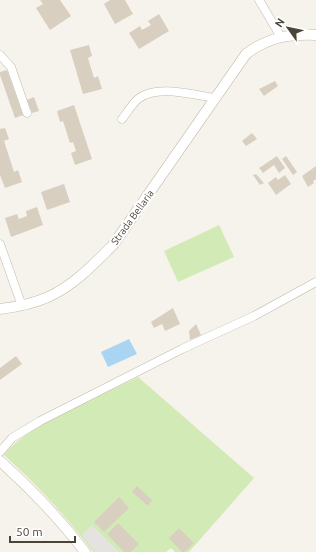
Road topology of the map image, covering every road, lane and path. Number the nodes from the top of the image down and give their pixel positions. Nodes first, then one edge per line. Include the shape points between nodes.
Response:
1 (259, 0) edge
2 (316, 35) edge
3 (281, 37) junction
4 (0, 55) edge
5 (215, 98) junction
6 (27, 113) dead end
7 (122, 119) dead end
8 (0, 244) edge
9 (316, 282) edge
10 (22, 306) junction
11 (0, 310) edge
12 (0, 452) edge
13 (0, 461) edge
14 (85, 552) edge

1 - 3 street
2 - 3 street, Strada Bellaria
3 - 5 street, Strada Bellaria via 260,43 246,54
4 - 6 street via 11,68
5 - 7 street via 158,90 137,100
5 - 10 street, Strada Bellaria via 113,245 65,287 48,297
8 - 10 street
9 - 12 street via 254,316 182,349 40,421 12,438
10 - 11 street, Strada Bellaria
13 - 14 street via 60,522

